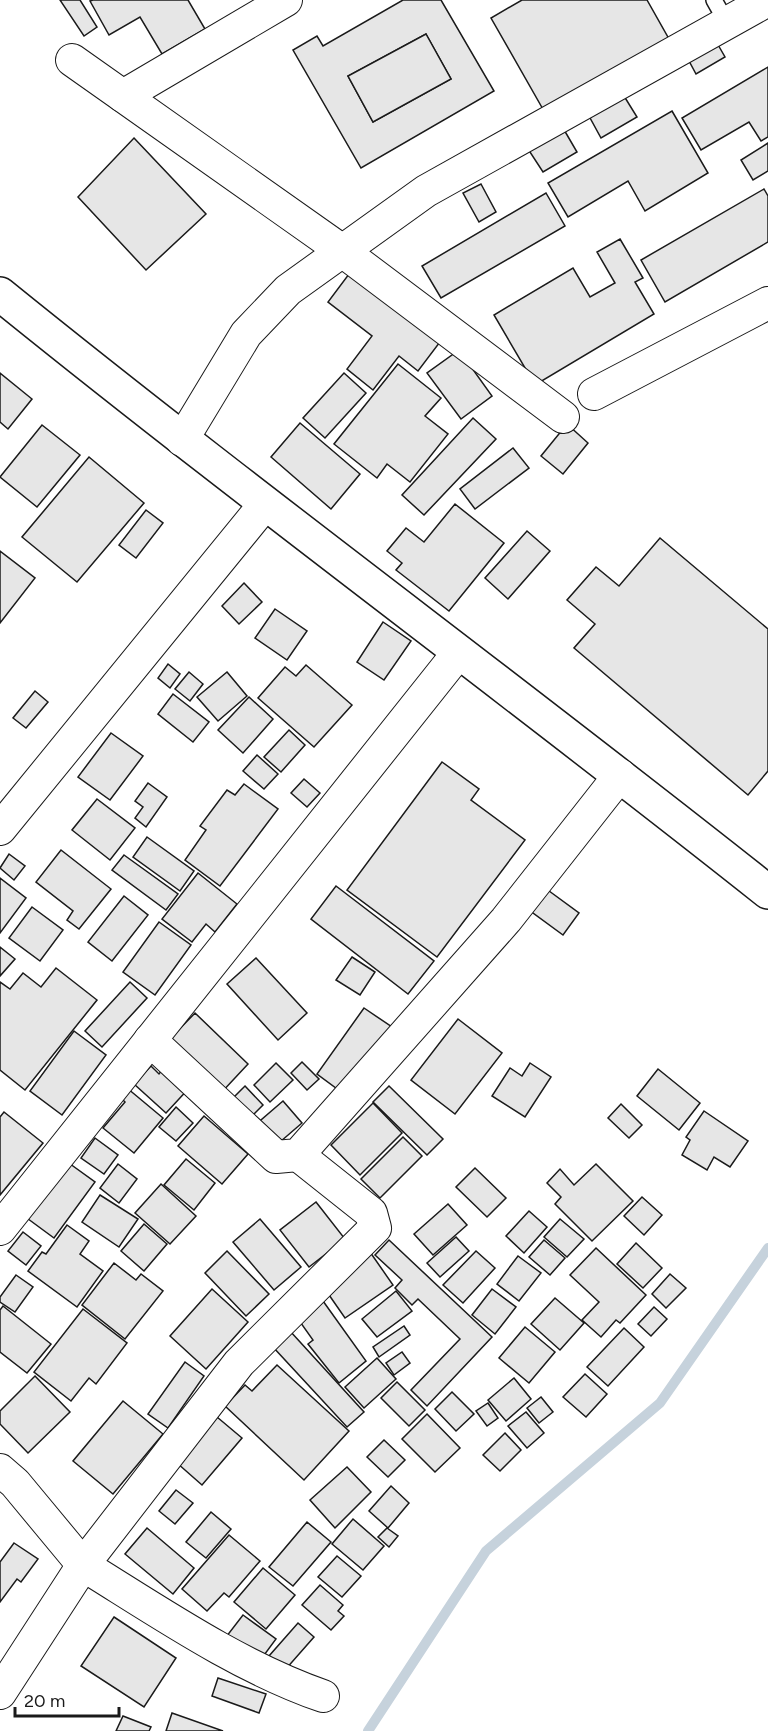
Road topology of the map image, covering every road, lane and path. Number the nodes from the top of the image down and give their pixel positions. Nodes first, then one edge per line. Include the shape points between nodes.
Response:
1 (286, 0) edge
2 (768, 0) edge
3 (720, 12) edge
4 (72, 60) dead end
5 (123, 96) junction
6 (341, 250) junction
7 (0, 294) edge
8 (768, 303) edge
9 (594, 394) dead end
10 (563, 417) dead end
11 (182, 440) junction
12 (265, 504) junction
13 (459, 652) junction
14 (620, 775) junction
15 (0, 829) edge
16 (768, 892) edge
17 (150, 1040) junction
18 (298, 1155) junction
19 (0, 1229) edge
20 (0, 1470) edge
21 (83, 1565) junction
22 (0, 1693) edge
23 (323, 1696) dead end

1 - 5 street
2 - 3 street
3 - 6 street via 426,191
4 - 5 street
5 - 6 street
6 - 10 street
6 - 11 street via 288,290 246,334
7 - 11 street
8 - 9 street
11 - 12 street
12 - 13 street
12 - 15 street
13 - 14 street
13 - 17 street
14 - 16 street
14 - 18 street via 506,920
17 - 18 street via 276,1157
17 - 19 street
18 - 21 street via 371,1213 375,1228 239,1363
20 - 21 street
21 - 22 street
21 - 23 street via 179,1625 296,1687

